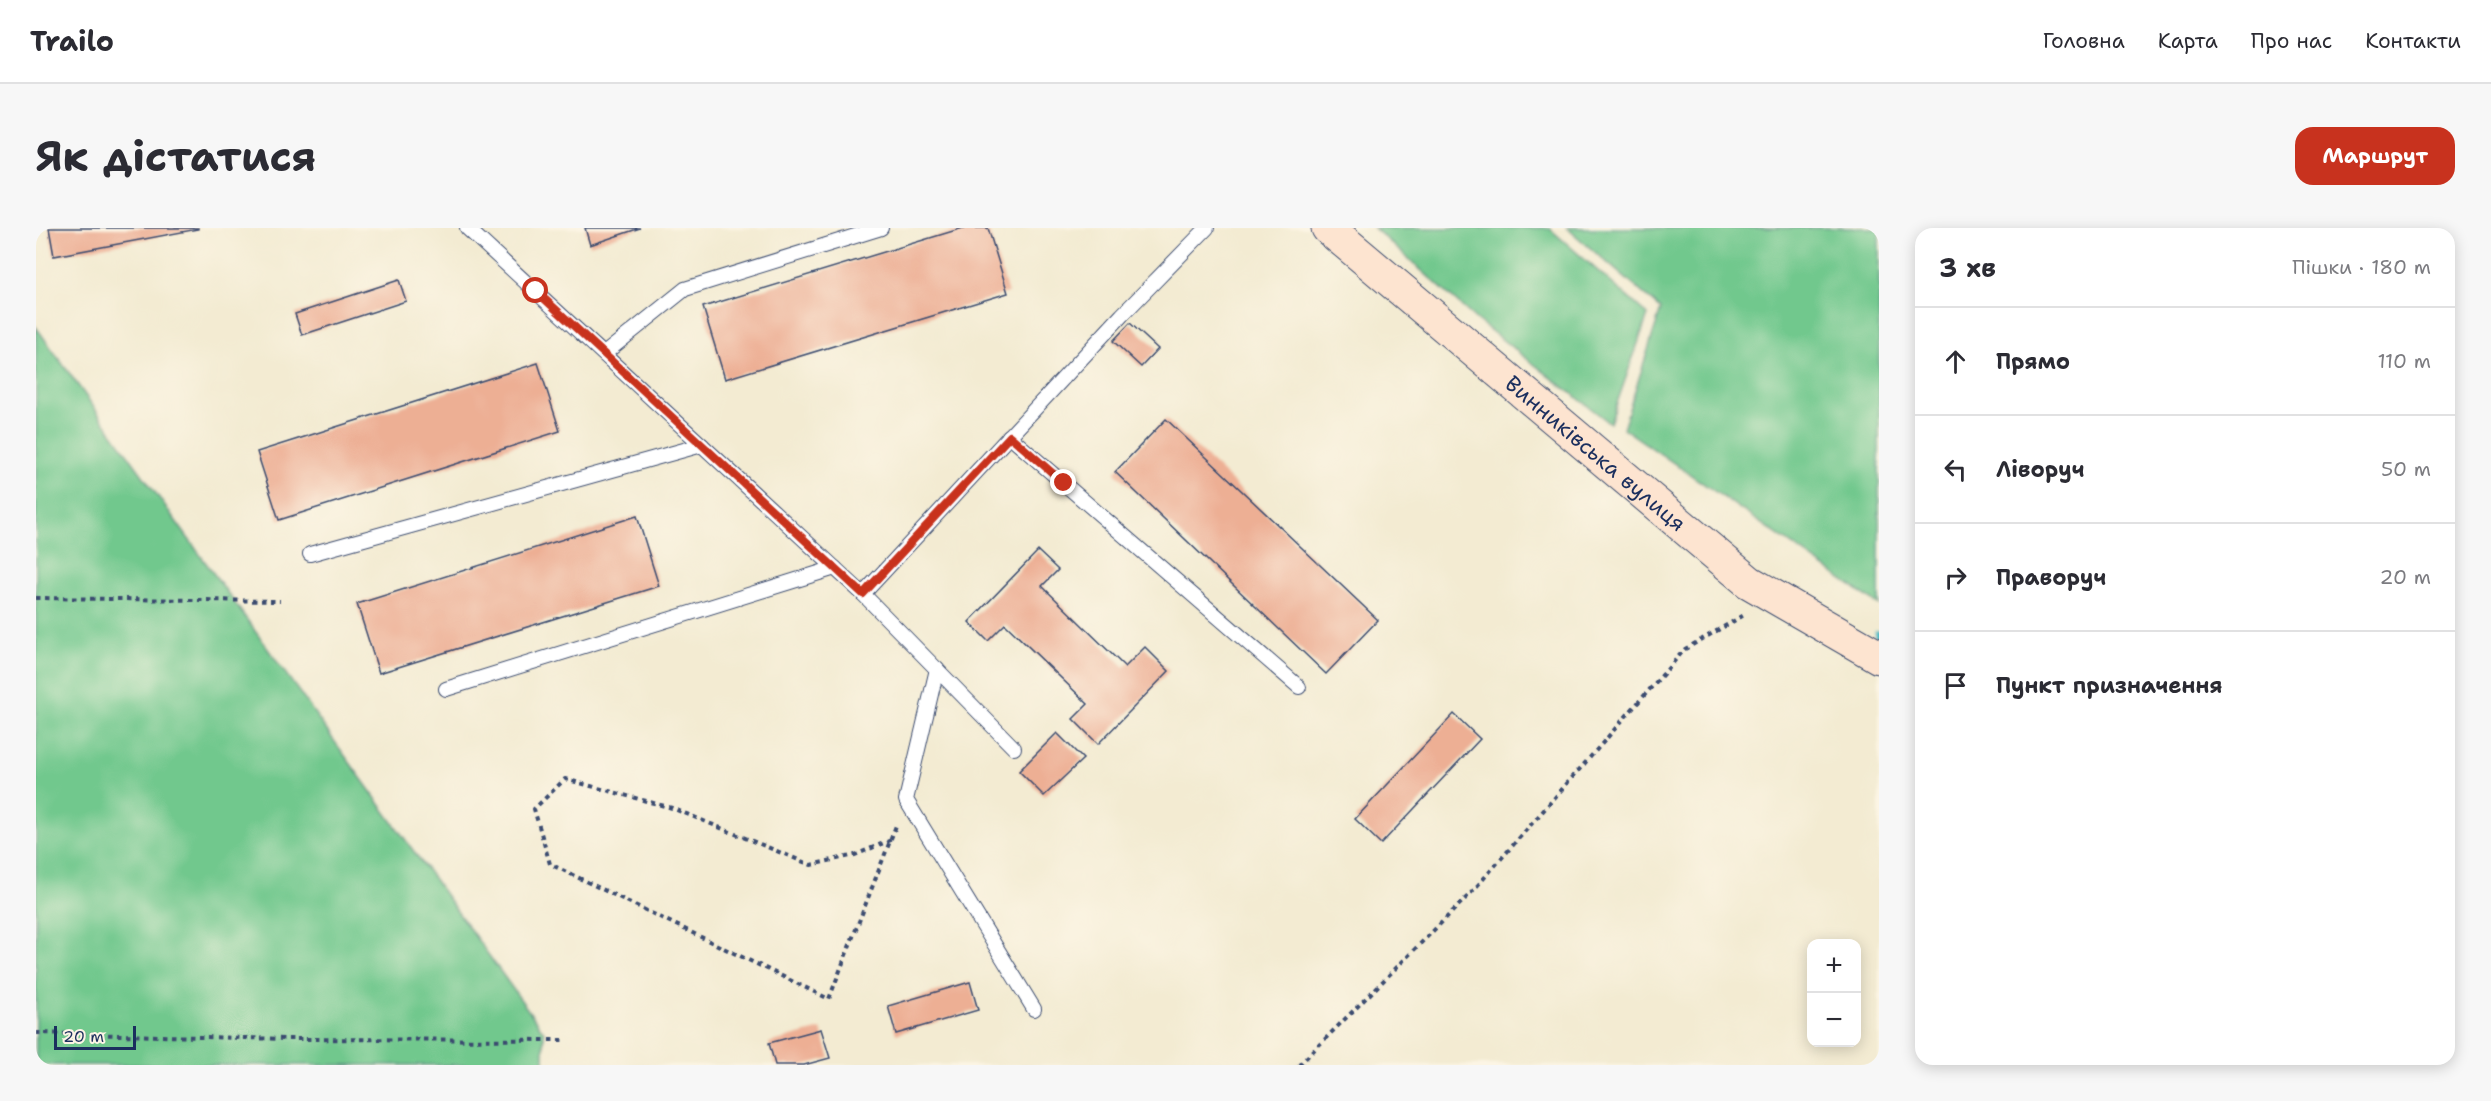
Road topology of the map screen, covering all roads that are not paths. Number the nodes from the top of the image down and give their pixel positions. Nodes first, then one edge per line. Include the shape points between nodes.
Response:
1 (467, 228) edge
2 (881, 228) edge
3 (1207, 228) edge
4 (1328, 228) edge
5 (604, 354) junction
6 (1010, 436) junction
7 (702, 445) junction
8 (310, 554) dead end
9 (835, 568) junction
10 (863, 594) junction
11 (1879, 657) edge
12 (937, 669) junction
13 (1299, 687) dead end
14 (446, 689) dead end
15 (1014, 748) dead end
16 (1035, 1009) dead end

1 - 5 lane
2 - 5 lane via 685,289
3 - 6 lane
4 - 11 main road, Винниківська вулиця via 1749,582
5 - 7 lane
6 - 10 lane
6 - 13 lane
7 - 8 lane
7 - 9 lane
9 - 10 lane
9 - 14 lane
10 - 12 lane
12 - 15 lane
12 - 16 lane via 906,800

